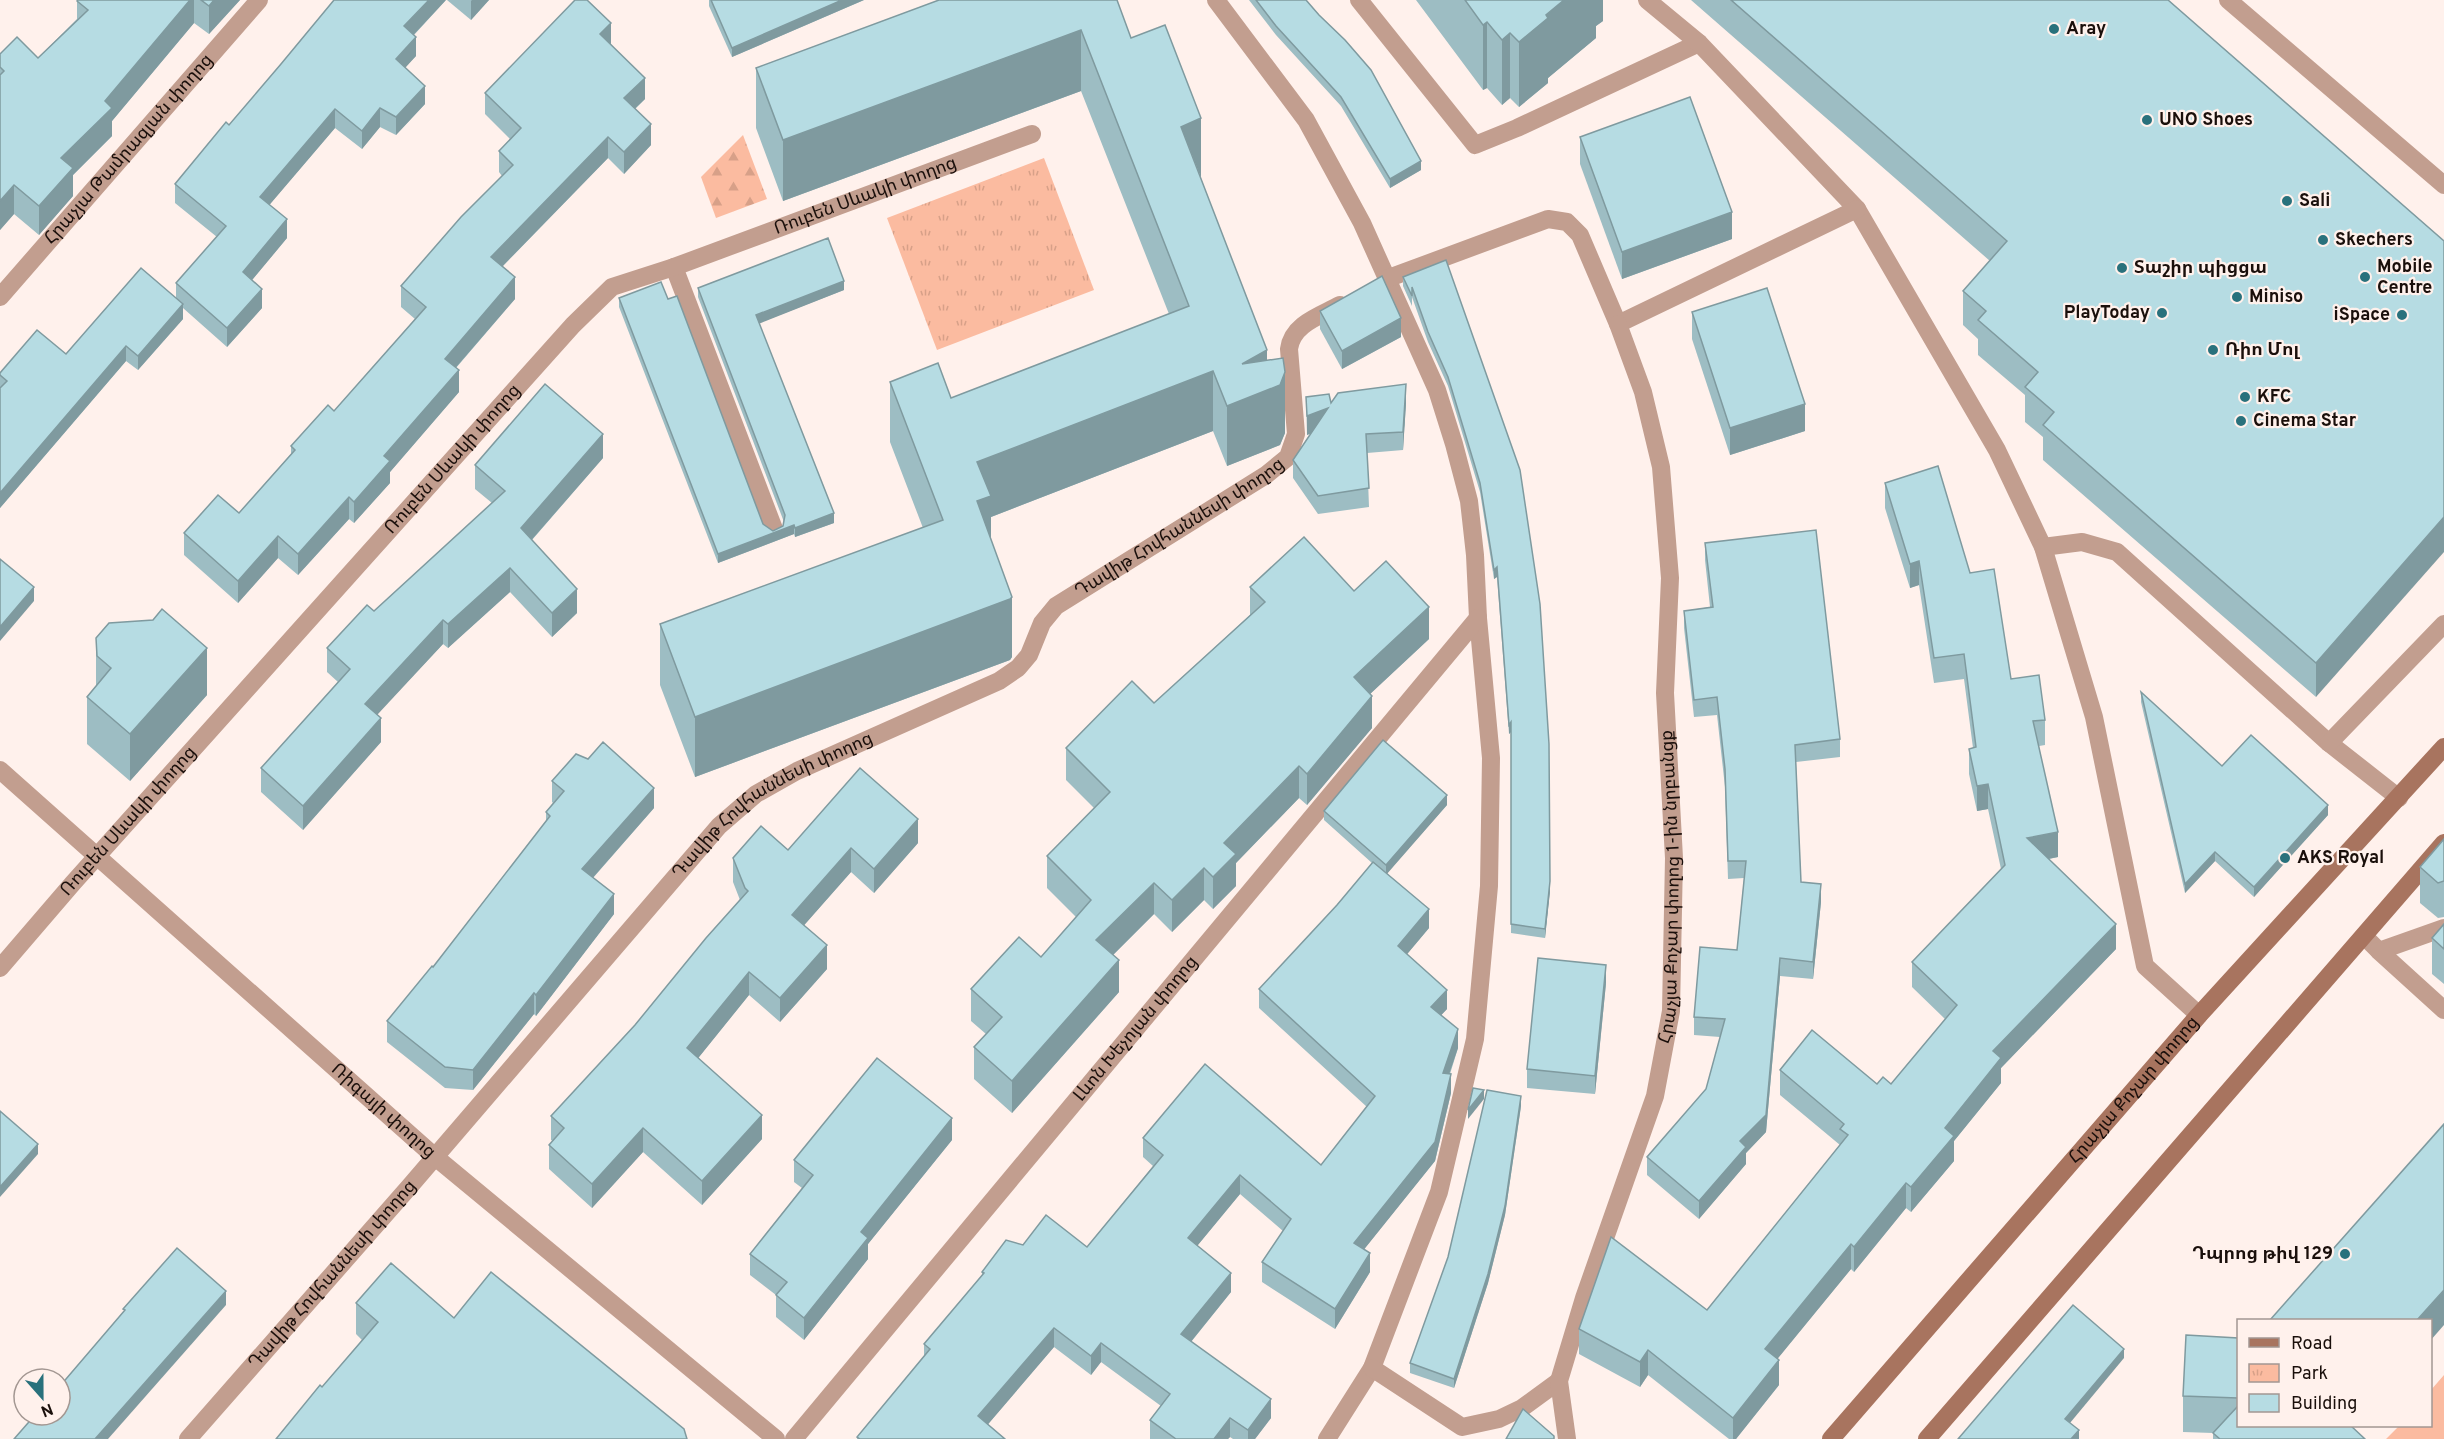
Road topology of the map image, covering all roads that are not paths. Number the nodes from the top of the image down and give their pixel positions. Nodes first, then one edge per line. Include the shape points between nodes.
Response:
1 (259, 0) edge
2 (1216, 0) edge
3 (1359, 0) edge
4 (1647, 0) edge
5 (2228, 0) edge
6 (1699, 43) junction
7 (1032, 134) dead end
8 (2444, 185) edge
9 (1857, 209) junction
10 (674, 267) junction
11 (1386, 279) junction
12 (0, 297) edge
13 (1618, 324) junction
14 (774, 529) edge
15 (2043, 547) junction
16 (1478, 618) junction
17 (2444, 624) edge
18 (2329, 743) junction
19 (2444, 747) edge
20 (0, 770) edge
21 (2398, 798) junction
22 (2444, 843) edge
23 (96, 857) junction
24 (2444, 928) edge
25 (2364, 936) junction
26 (2379, 951) junction
27 (0, 968) edge
28 (2444, 1010) edge
29 (2199, 1015) junction
30 (434, 1156) junction
31 (1372, 1368) junction
32 (1558, 1381) junction
33 (188, 1439) edge
34 (776, 1439) edge
35 (794, 1439) edge
36 (1327, 1439) edge
37 (1567, 1439) edge
38 (1831, 1439) edge
39 (1927, 1439) edge

1 - 12 street, Հրաչյա Թամրազյան փողոց
2 - 11 street via 1306,120 1362,223
3 - 6 street via 1475,145
4 - 6 street
5 - 8 street
6 - 9 street
7 - 10 street, Ռուբեն Սևակի փողոց
9 - 13 street
9 - 15 street via 1997,450
10 - 14 street
10 - 23 street, Ռուբեն Սևակի փողոց via 612,287 573,325
11 - 13 street, Հրաչյա Քոչար փողոց 1-ին նրբանցք via 1548,219 1567,222 1580,236
11 - 16 street via 1437,390 1454,444 1469,501
11 - 30 street, Դավիթ Հովհաննեսի փողոց via 1297,329 1291,339 1296,434 1288,457 1266,475 1056,606 1042,623 1029,655 999,681 797,771 756,794 719,826
13 - 32 street, Հրաչյա Քոչար փողոց 1-ին նրբանցք via 1643,392 1661,467 1670,578 1665,693 1674,858 1671,1011 1655,1096
15 - 18 street via 2082,542 2117,552
15 - 29 street via 2094,717 2145,966
16 - 31 street via 1491,758 1489,886 1475,1039 1439,1192
16 - 35 street, Լևոն Խեչոյան փողոց
17 - 18 street
18 - 21 street
19 - 21 main road, Հրաչյա Քոչար փողոց
20 - 23 street, Ռիգայի փողոց
21 - 29 main road, Հրաչյա Քոչար փողոց
22 - 25 main road
23 - 27 street, Ռուբեն Սևակի փողոց
23 - 30 street, Ռիգայի փողոց
24 - 26 street
25 - 26 street
25 - 39 main road
26 - 28 street
29 - 38 main road, Հրաչյա Քոչար փողոց
30 - 33 street, Դավիթ Հովհաննեսի փողոց
30 - 34 street, Ռիգայի փողոց
31 - 32 street via 1462,1427 1499,1419 1522,1408
31 - 36 street
32 - 37 street, Հրաչյա Քոչար փողոց 1-ին նրբանցք

